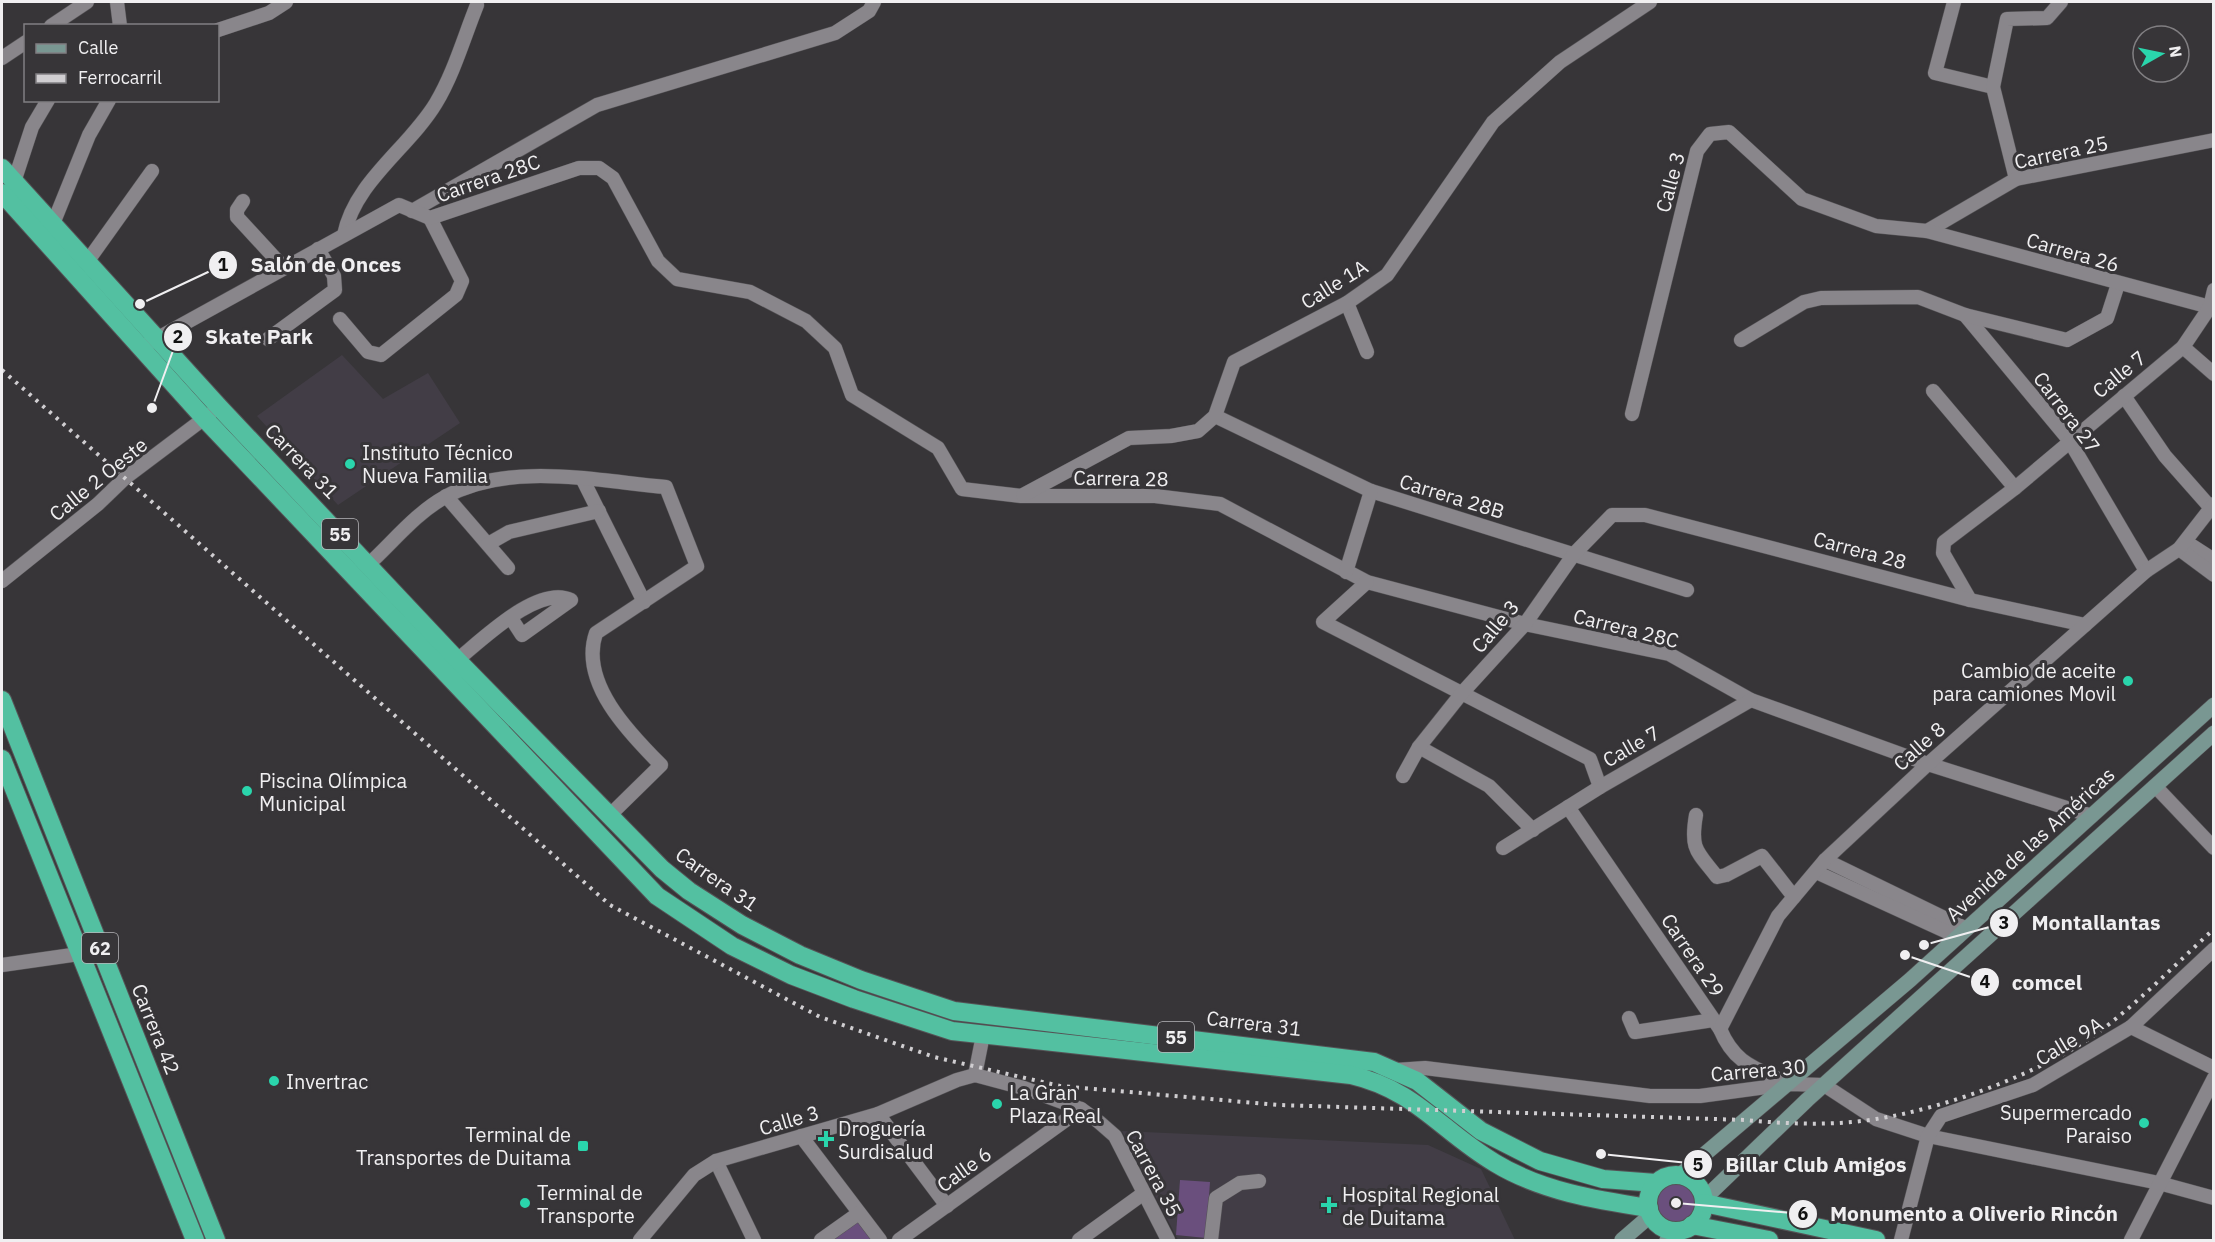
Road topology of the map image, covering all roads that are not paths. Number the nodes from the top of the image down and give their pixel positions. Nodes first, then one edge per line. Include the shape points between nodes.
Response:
1 (87, 2) edge
2 (117, 2) edge
3 (286, 2) edge
4 (874, 2) edge
5 (1650, 2) edge
6 (1954, 2) edge
7 (2061, 2) edge
8 (477, 4) dead end
9 (54, 24) edge
10 (120, 24) edge
11 (219, 30) edge
12 (24, 43) edge
13 (2, 58) edge
14 (1993, 87) junction
15 (47, 102) edge
16 (108, 102) edge
17 (2214, 140) edge
18 (600, 168) joint
19 (153, 171) dead end
20 (2016, 179) junction
21 (6, 181) edge
22 (243, 201) dead end
23 (412, 211) junction
24 (430, 218) junction
25 (53, 224) junction
26 (1927, 231) junction
27 (344, 235) junction
28 (318, 249) junction
29 (87, 262) junction
30 (284, 268) junction
31 (2118, 284) junction
32 (2214, 290) edge
33 (1347, 303) junction
34 (2210, 307) junction
35 (1965, 315) junction
36 (340, 319) dead end
37 (156, 339) junction
38 (268, 339) dead end
39 (1741, 340) dead end
40 (2183, 347) junction
41 (141, 349) junction
42 (1367, 352) dead end
43 (2214, 374) edge
44 (1933, 391) dead end
45 (2124, 396) junction
46 (219, 407) junction
47 (1632, 414) dead end
48 (1215, 417) junction
49 (205, 419) junction
50 (2069, 440) junction
51 (583, 480) junction
52 (1371, 491) junction
53 (2010, 492) junction
54 (446, 496) junction
55 (1022, 496) junction
56 (1220, 504) joint
57 (2212, 506) edge
58 (598, 511) junction
59 (1625, 513) joint
60 (488, 544) junction
61 (2182, 545) junction
62 (1574, 554) junction
63 (2214, 560) edge
64 (369, 564) junction
65 (508, 568) dead end
66 (2146, 571) junction
67 (1346, 572) junction
68 (2214, 575) edge
69 (2, 581) edge
70 (1367, 582) junction
71 (1687, 590) dead end
72 (1970, 600) junction
73 (644, 602) junction
74 (510, 618) junction
75 (1525, 624) junction
76 (2085, 625) junction
77 (457, 660) junction
78 (1461, 693) junction
79 (2, 700) edge
80 (1751, 700) junction
81 (2214, 705) edge
82 (2214, 733) edge
83 (1419, 747) junction
84 (2, 759) edge
85 (1928, 765) junction
86 (1403, 776) dead end
87 (2155, 786) junction
88 (1600, 787) junction
89 (1568, 807) junction
90 (1696, 815) dead end
91 (609, 816) junction
92 (2092, 816) junction
93 (1533, 830) junction
94 (2072, 834) junction
95 (1503, 848) dead end
96 (2085, 848) junction
97 (2214, 848) edge
98 (1825, 860) junction
99 (1816, 872) junction
100 (1794, 897) junction
101 (1965, 930) junction
102 (1986, 939) junction
103 (2214, 949) edge
104 (80, 954) junction
105 (2, 965) edge
106 (1629, 1018) dead end
107 (1023, 1019) junction
108 (1717, 1025) junction
109 (2131, 1028) junction
110 (983, 1035) junction
111 (2214, 1068) edge
112 (1396, 1070) junction
113 (975, 1076) junction
114 (2214, 1078) edge
115 (1789, 1084) junction
116 (1824, 1085) junction
117 (1807, 1100) junction
118 (1081, 1108) junction
119 (878, 1114) junction
120 (801, 1136) junction
121 (1928, 1136) junction
122 (716, 1161) junction
123 (1680, 1175) junction
124 (1259, 1181) dead end
125 (1656, 1183) junction
126 (2158, 1183) junction
127 (1144, 1193) junction
128 (2214, 1198) edge
129 (1704, 1201) junction
130 (947, 1206) junction
131 (1650, 1211) junction
132 (859, 1213) junction
133 (1680, 1232) edge
134 (195, 1240) edge
135 (216, 1240) edge
136 (640, 1240) edge
137 (754, 1240) edge
138 (821, 1240) edge
139 (880, 1240) edge
140 (899, 1240) edge
141 (1079, 1240) edge
142 (1168, 1240) edge
143 (1211, 1240) edge
144 (1622, 1240) edge
145 (1768, 1240) edge
146 (1876, 1240) edge
147 (1901, 1240) edge
148 (2131, 1240) edge

1 - 9 street
2 - 10 street
3 - 11 street via 269,13
4 - 23 street via 869,11 835,33 597,105
5 - 33 street, Calle 1A via 1560,62 1493,122 1387,275
6 - 14 street via 1935,73
7 - 14 street via 2047,18 2007,19
8 - 27 street via 436,102 353,209
12 - 13 street
14 - 20 street
15 - 21 street
16 - 25 street via 89,135
17 - 20 street, Carrera 25
18 - 24 street, Carrera 28C via 579,168
18 - 55 street, Carrera 28 via 613,178 658,261 677,279 750,292 806,321 835,348 852,395 938,448 962,489
19 - 29 street
20 - 26 street, Carrera 25
21 - 25 highway, Carrera 31 / 55
21 - 41 highway, Carrera 31 / 55
22 - 30 street via 237,217
23 - 24 street, Carrera 28C
23 - 27 street, Carrera 28C via 399,204
24 - 36 street via 462,281 456,295 381,355 368,352
25 - 29 highway, Carrera 31 / 55
26 - 31 street, Carrera 26
26 - 47 street, Calle 3 via 1876,226 1802,199 1729,132 1710,134 1697,151
27 - 28 street, Carrera 28C
28 - 30 street, Carrera 28C
28 - 38 street via 334,276 335,290
29 - 37 highway, Carrera 31 / 55
30 - 37 street, Carrera 28C
31 - 34 street, Carrera 26
31 - 35 street, Carrera 27 via 2107,318 2067,340
32 - 34 street, Calle 7
33 - 42 street
33 - 48 street, Calle 1A via 1234,362
34 - 40 street, Calle 7
35 - 39 street, Carrera 27 via 1918,297 1821,298 1804,302
35 - 50 street, Carrera 27
37 - 41 street, Carrera 28C
37 - 46 highway, Carrera 31 / 55
40 - 43 street
40 - 45 street, Calle 7
41 - 49 highway, Carrera 31 / 55
44 - 53 street
45 - 50 street, Calle 7
45 - 57 street via 2165,456
46 - 49 street, Calle 2 Oeste
46 - 64 highway, Carrera 31 / 55
48 - 52 street, Carrera 28B
48 - 55 street via 1198,431 1130,438
49 - 69 street, Calle 2 Oeste via 125,478
49 - 110 highway, Carrera 31 / 55 via 657,896 732,946 791,975 952,1031
50 - 53 street, Calle 7
50 - 66 street, Carrera 27
51 - 54 street via 538,477 484,481
51 - 58 street
51 - 73 street via 666,487 697,566
52 - 62 street, Carrera 28B
52 - 67 street
53 - 72 street, Calle 7 via 1944,542 1943,553
54 - 60 street
54 - 64 street via 429,507
55 - 56 street, Carrera 28 via 1155,496
56 - 67 street, Carrera 28C
57 - 61 street, Calle 8
58 - 60 street via 509,532
58 - 73 street
59 - 62 street, Calle 3 via 1612,515
59 - 72 street, Carrera 28
60 - 65 street
61 - 63 street
61 - 66 street, Calle 8
61 - 68 street
62 - 71 street, Carrera 28B
62 - 75 street, Calle 3
64 - 77 highway, Carrera 31 / 55
66 - 76 street, Calle 8
67 - 70 street, Carrera 28C
70 - 75 street, Carrera 28C
70 - 78 street via 1323,622
72 - 76 street, Carrera 28
73 - 91 street via 596,633 592,645 598,682 634,736 661,765
74 - 74 street via 522,634 571,600 564,597 531,603
74 - 77 street
75 - 78 street, Calle 3
75 - 80 street, Carrera 28C via 1669,654
76 - 85 street, Calle 8
77 - 91 highway, Carrera 31 / 55
78 - 83 street, Calle 3
78 - 88 street via 1590,759
79 - 135 highway, Carrera 42 / 62
80 - 85 street, Carrera 28C
80 - 88 street, Calle 7
81 - 92 main road, Avenida de las Américas
82 - 87 main road, Avenida de las Américas
83 - 86 street, Calle 3
83 - 93 street via 1489,786
84 - 104 highway, 62
85 - 92 street, Carrera 28C
85 - 98 street, Calle 8
87 - 96 main road, Avenida de las Américas
87 - 97 street
88 - 89 street, Calle 7
89 - 93 street, Calle 7
89 - 108 street, Carrera 29
90 - 100 street via 1692,838 1696,850 1717,877 1762,856
91 - 107 highway, Carrera 31 / 55 via 688,891 800,955 954,1011
92 - 94 main road, Avenida de las Américas
93 - 95 street, Calle 7
94 - 96 main road
94 - 101 main road, Avenida de las Américas
96 - 102 main road, Avenida de las Américas
98 - 99 street, Calle 8
98 - 101 street
99 - 100 street, Calle 8
99 - 101 street
100 - 108 street, Calle 8 via 1778,916
101 - 102 main road
101 - 115 main road, Avenida de las Américas
102 - 116 main road, Avenida de las Américas
103 - 109 street, Calle 9A
104 - 105 street
104 - 134 highway, 62
106 - 108 street via 1635,1032
107 - 110 highway via 1015,1025 992,1028
107 - 112 highway, Carrera 31 / 55 via 1356,1058
108 - 115 street, Carrera 29 via 1735,1057
109 - 111 street
109 - 121 street, Calle 9A via 2033,1085 1941,1116
110 - 113 street
110 - 131 highway, Carrera 31 / 55 via 1369,1079 1411,1099 1494,1163 1533,1183
112 - 115 street, Carrera 30 via 1425,1068 1650,1096 1700,1095
112 - 125 highway, Carrera 31 / 55 via 1439,1096 1481,1131 1540,1161 1603,1179
113 - 118 street, Carrera 35
113 - 119 street, Calle 3
114 - 126 street
115 - 116 street, Carrera 30
115 - 117 street, Carrera 29
115 - 123 main road, Avenida de las Américas
116 - 117 main road, Avenida de las Américas
116 - 121 street, Carrera 30 via 1876,1119
117 - 129 main road, Avenida de las Américas
118 - 127 street, Carrera 35 via 1115,1136
118 - 130 street, Calle 6
119 - 120 street, Calle 3
119 - 130 street
120 - 122 street, Calle 3
120 - 132 street
121 - 126 street, Carrera 30
121 - 147 street
122 - 136 street, Calle 3 via 694,1175
122 - 137 street
123 - 125 highway, 55 via 1667,1176
123 - 129 highway via 1696,1183
124 - 143 street via 1240,1182 1216,1198
125 - 131 highway via 1649,1197
126 - 128 street, Carrera 30
126 - 148 street
127 - 141 street
127 - 142 street, Carrera 35
129 - 133 highway via 1701,1216
129 - 146 highway
130 - 140 street, Calle 6
131 - 133 highway, 55 via 1664,1228
131 - 144 main road
132 - 138 street
132 - 139 street
133 - 145 highway, 55

